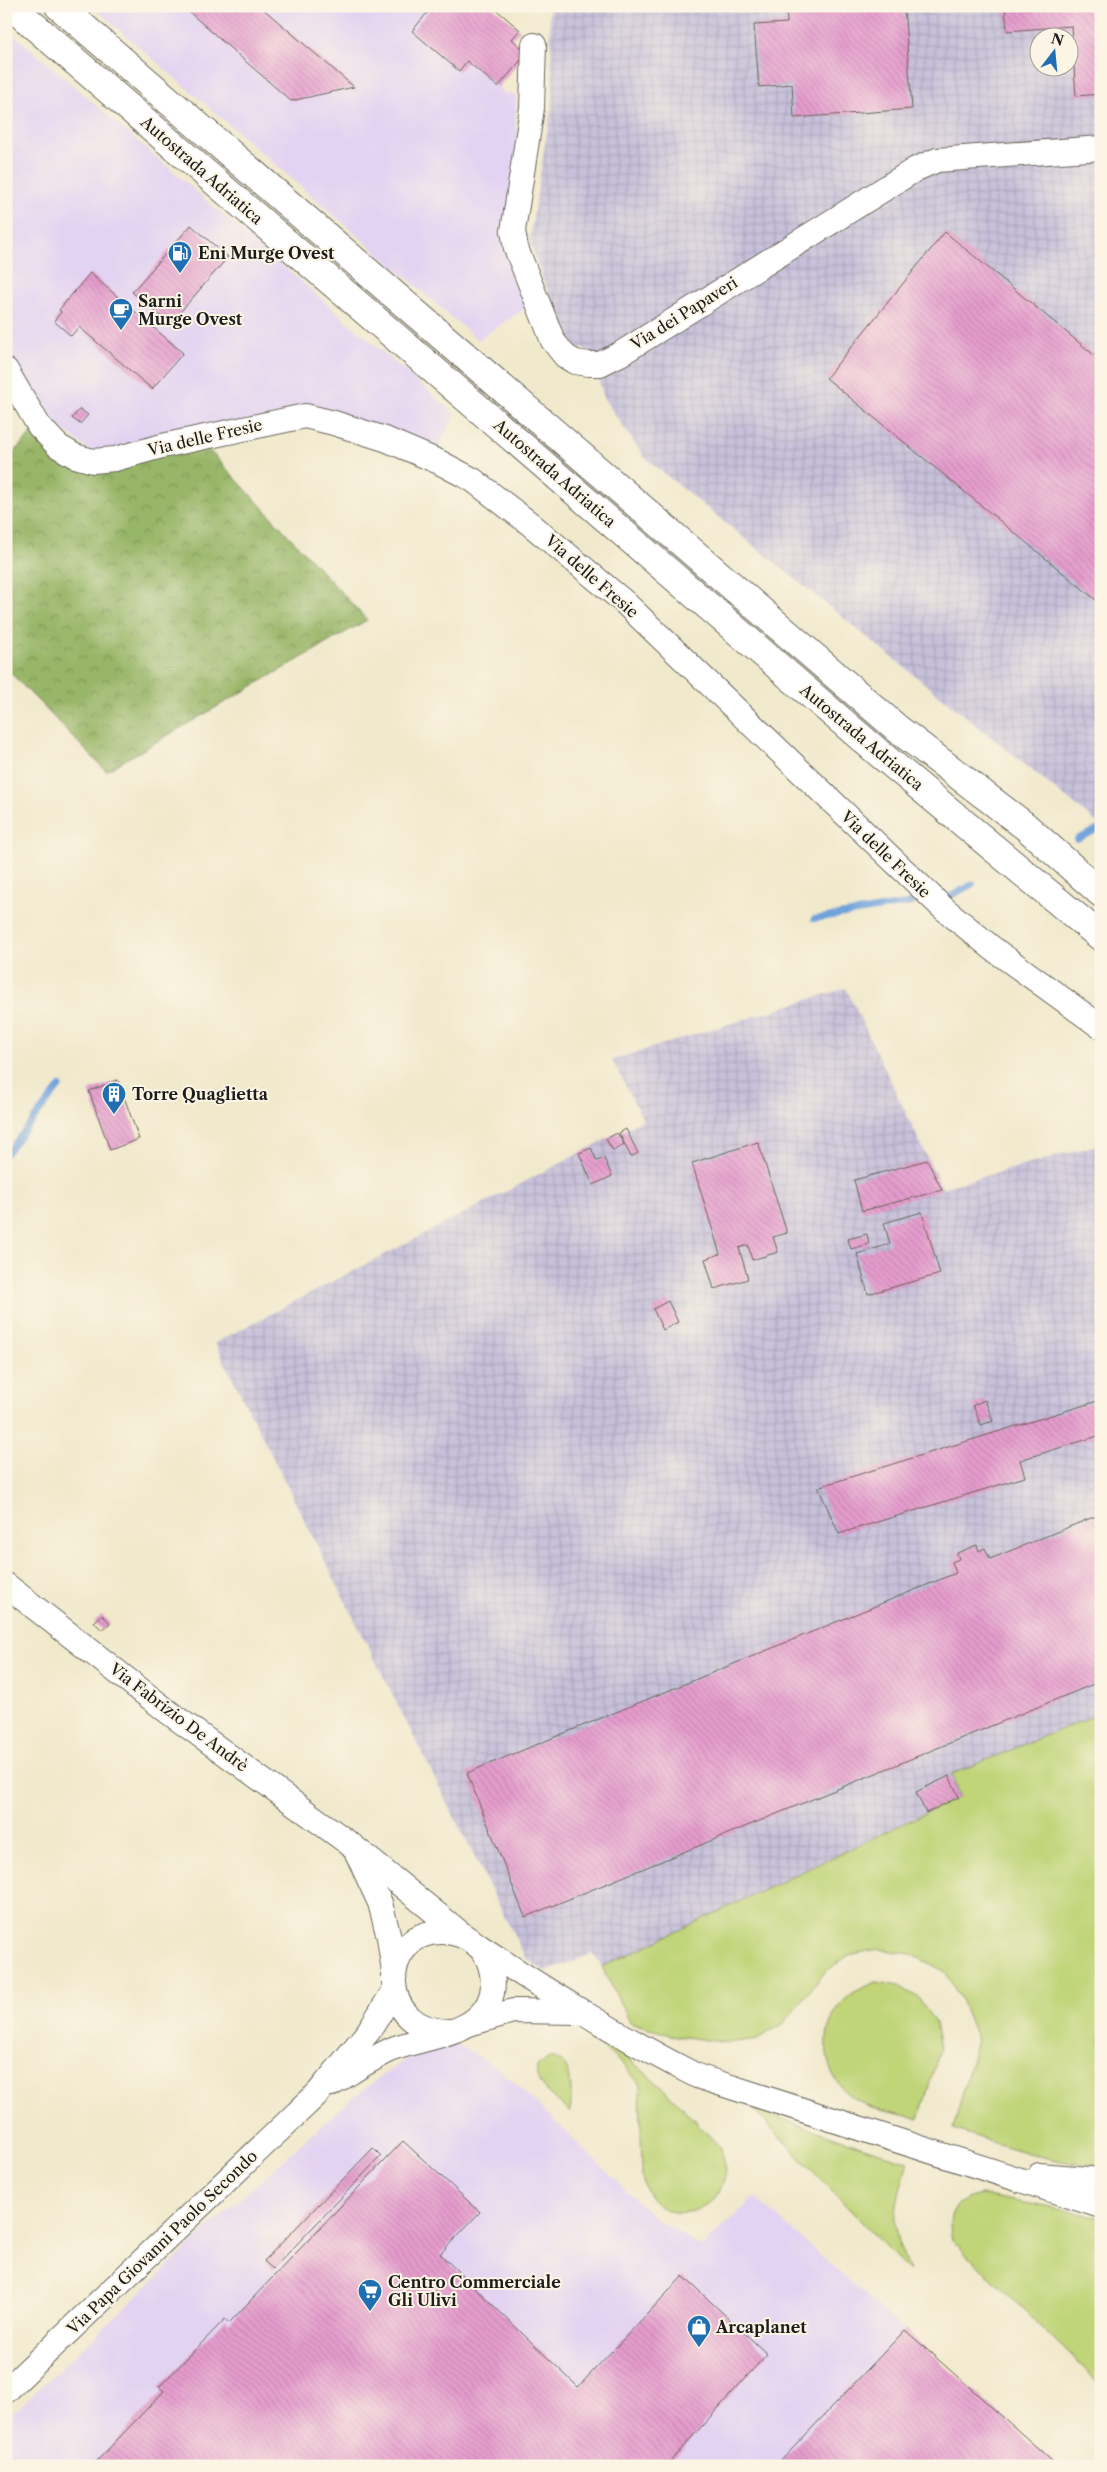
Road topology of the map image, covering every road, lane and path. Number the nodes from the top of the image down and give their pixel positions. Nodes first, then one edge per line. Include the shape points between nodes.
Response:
1 (11, 6) edge
2 (60, 6) edge
3 (534, 45) dead end
4 (1101, 148) edge
5 (6, 370) edge
6 (1101, 893) edge
7 (1101, 937) edge
8 (1101, 1027) edge
9 (6, 1585) edge
10 (354, 1847) junction
11 (471, 1941) junction
12 (394, 1981) junction
13 (580, 2012) junction
14 (460, 2028) junction
15 (318, 2093) junction
16 (966, 2162) junction
17 (1101, 2180) edge
18 (1101, 2206) edge
19 (6, 2392) edge

1 - 7 highway, Autostrada Adriatica via 880,754
2 - 6 highway, Autostrada Adriatica via 899,730 1025,826
3 - 4 street, Via dei Papaveri via 532,108 513,231 516,248 553,341 565,356 575,362 600,364 620,354 937,160
5 - 8 street, Via delle Fresie via 39,426 58,446 93,461 115,459 305,416 385,439 473,480 623,601 942,907 992,948
9 - 10 street, Via Fabrizio De Andrè via 171,1714
10 - 11 street, Via Fabrizio De Andrè
10 - 12 street via 380,1902 389,1937
11 - 12 street via 438,1932 419,1938 402,1952
11 - 13 street, Via Fabrizio De Andrè
11 - 14 street via 488,1960 493,1984 485,2008 475,2020
12 - 14 street via 400,2006 409,2018 423,2027 439,2031
12 - 15 street via 368,2032
13 - 14 street via 513,2011
13 - 16 street, Via Fabrizio De Andrè via 697,2076
14 - 15 street via 393,2049
15 - 19 street, Via Papa Giovanni Paolo Secondo
16 - 17 street via 1039,2175
16 - 18 street

